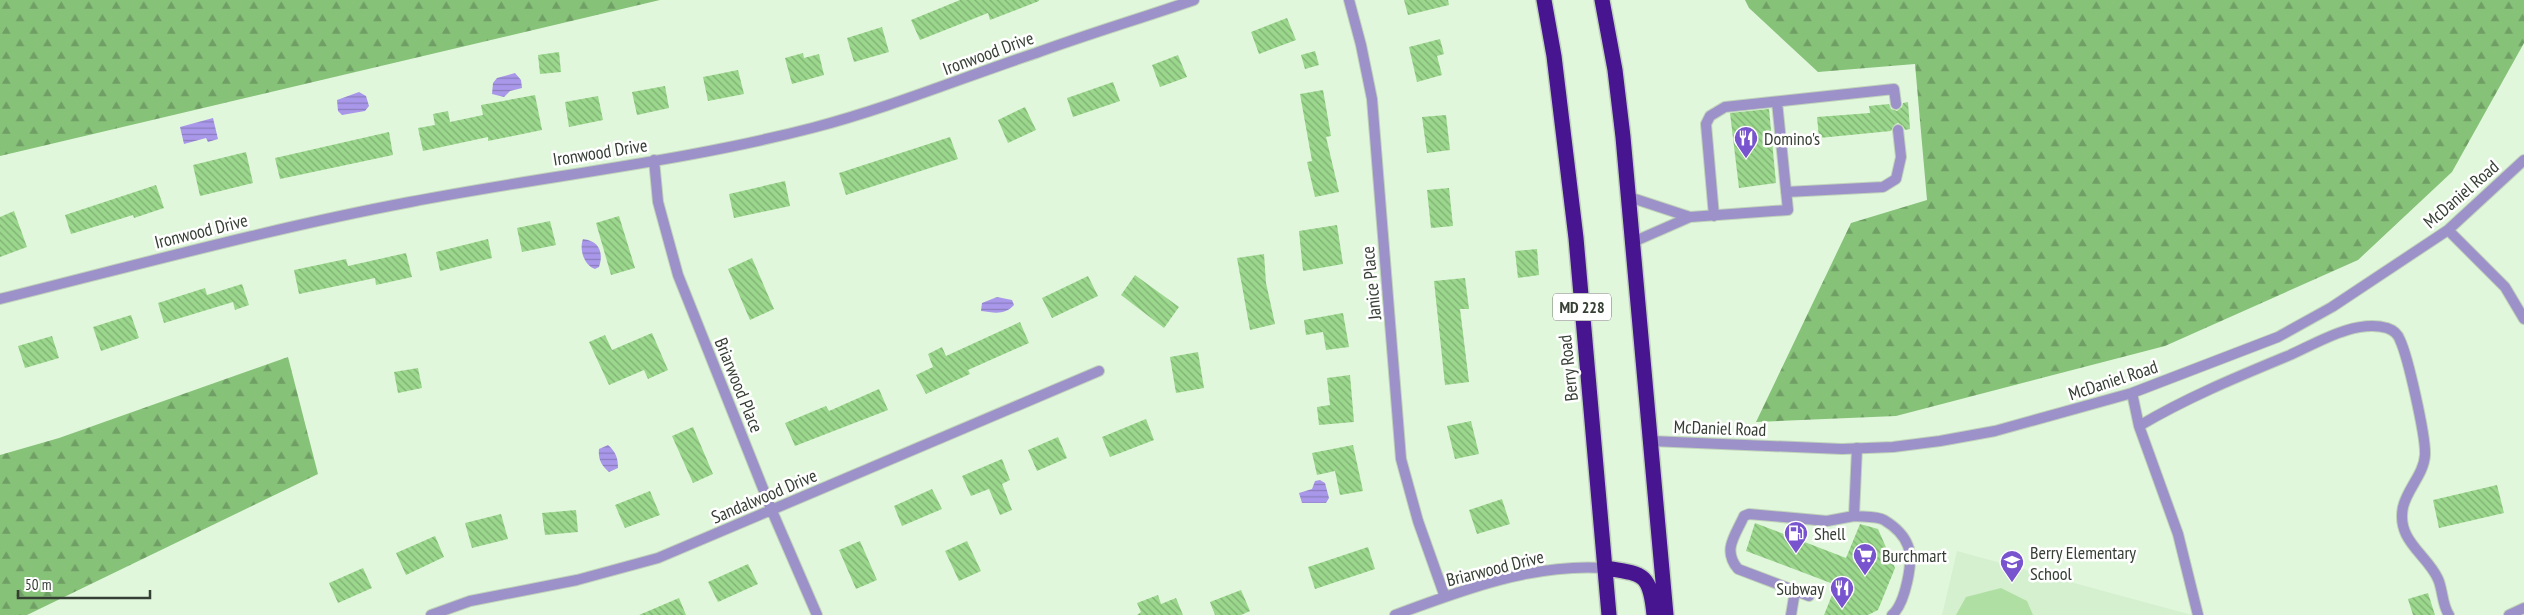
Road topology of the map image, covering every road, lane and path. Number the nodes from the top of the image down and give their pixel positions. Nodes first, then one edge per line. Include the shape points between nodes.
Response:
1 (1194, 0) edge
2 (1349, 0) edge
3 (1544, 0) edge
4 (1602, 0) edge
5 (1777, 102) junction
6 (1896, 104) dead end
7 (1898, 130) dead end
8 (654, 160) junction
9 (2524, 160) edge
10 (1786, 192) junction
11 (1629, 197) junction
12 (1714, 216) junction
13 (1690, 217) junction
14 (2448, 230) junction
15 (1633, 242) junction
16 (0, 299) edge
17 (2524, 319) edge
18 (1099, 371) dead end
19 (2132, 393) junction
20 (2139, 426) junction
21 (1650, 441) junction
22 (1857, 448) junction
23 (772, 511) junction
24 (1854, 516) junction
25 (1605, 568) junction
26 (1795, 590) junction
27 (1809, 596) dead end
28 (1445, 597) junction
29 (2524, 608) edge
30 (430, 615) edge
31 (817, 615) edge
32 (1395, 615) edge
33 (1609, 615) edge
34 (1654, 615) edge
35 (1666, 615) edge
36 (1791, 615) edge
37 (1892, 615) edge
38 (2198, 615) edge
39 (2450, 615) edge
40 (2509, 615) edge

1 - 8 street, Ironwood Drive via 1034,53 918,96 816,127
2 - 28 street, Janice Place via 1372,99 1401,459
3 - 25 highway, Berry Road / MD 228 via 1576,238
4 - 11 highway via 1615,70
5 - 6 street via 1894,89
5 - 10 street
5 - 12 street via 1725,107 1710,116 1706,124
7 - 10 street via 1901,157 1896,179 1883,187
8 - 16 street, Ironwood Drive via 428,198 300,224
8 - 23 street, Briarwood Place via 658,202 678,275
9 - 14 street, McDaniel Road
10 - 12 street via 1788,210
11 - 13 street
11 - 15 highway
12 - 13 street
13 - 15 street
14 - 17 street via 2504,287
14 - 19 street, McDaniel Road via 2332,307 2278,337
15 - 21 highway
18 - 23 street, Sandalwood Drive
19 - 20 street
19 - 22 street, McDaniel Road via 1995,431 1940,441
20 - 38 street via 2178,534
20 - 39 street via 2197,394 2324,340 2371,326 2395,332 2404,353 2425,447 2423,464 2404,502 2402,518 2412,546 2428,562 2439,581 2446,611
21 - 22 street, McDaniel Road
21 - 35 highway
22 - 24 street
23 - 30 street, Sandalwood Drive via 642,564 493,595
23 - 31 street, Briarwood Place
24 - 26 street via 1827,521 1744,516 1729,551 1730,560 1738,569
24 - 37 street via 1883,519 1899,532 1909,547 1908,586
25 - 28 street, Briarwood Drive via 1583,566 1528,574
25 - 33 highway, Berry Road / MD 228
25 - 34 highway via 1637,572 1647,582
26 - 27 street
26 - 36 street
28 - 32 street, Briarwood Drive
29 - 40 street

